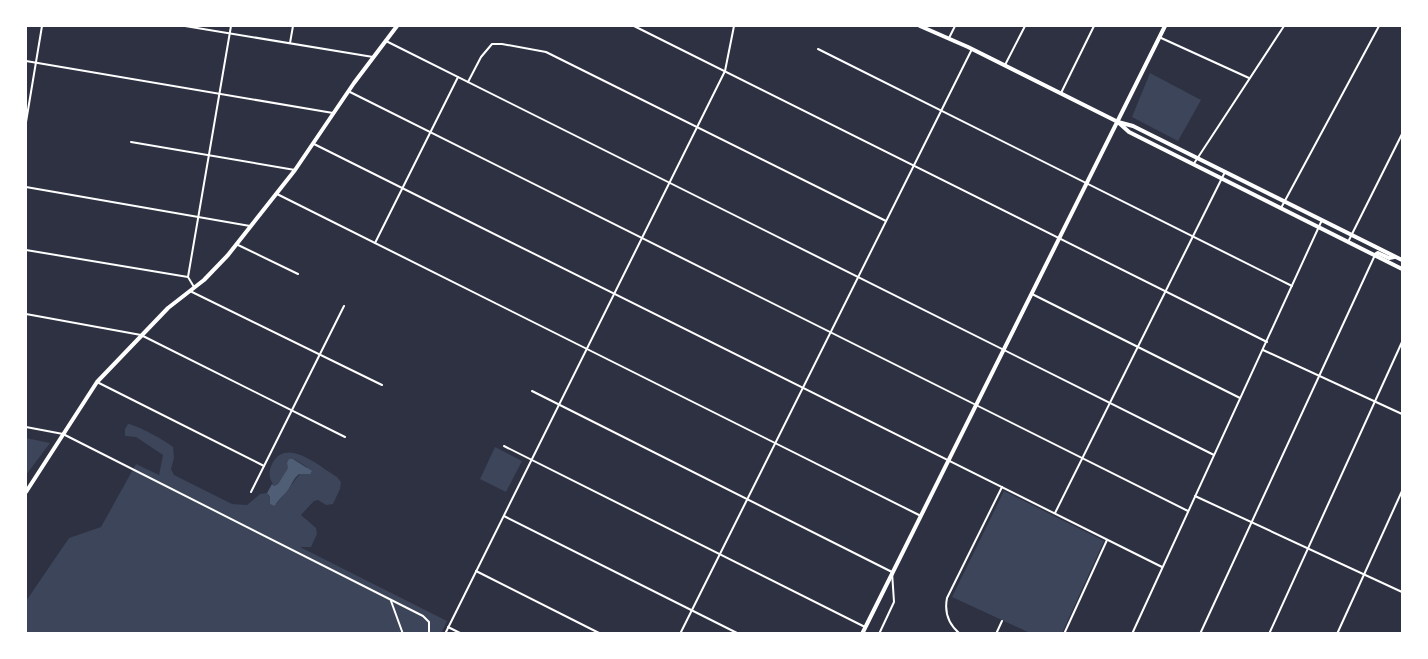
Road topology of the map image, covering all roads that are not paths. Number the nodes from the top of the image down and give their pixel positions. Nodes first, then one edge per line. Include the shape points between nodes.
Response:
1 (42, 26) edge
2 (185, 26) edge
3 (231, 26) edge
4 (294, 26) edge
5 (397, 26) edge
6 (634, 26) edge
7 (734, 26) edge
8 (920, 26) edge
9 (956, 26) edge
10 (1025, 26) edge
11 (1094, 26) edge
12 (1165, 26) edge
13 (1282, 26) edge
14 (1379, 26) edge
15 (230, 33) junction
16 (1159, 37) junction
17 (949, 38) junction
18 (386, 41) junction
19 (290, 43) junction
20 (818, 49) dead end
21 (972, 49) junction
22 (374, 57) junction
23 (26, 62) edge
24 (36, 63) junction
25 (1005, 65) junction
26 (725, 72) junction
27 (458, 77) junction
28 (1249, 78) junction
29 (468, 82) junction
30 (348, 92) junction
31 (1060, 93) junction
32 (219, 94) junction
33 (941, 110) junction
34 (333, 113) junction
35 (26, 122) edge
36 (1118, 122) junction
37 (697, 127) junction
38 (430, 132) junction
39 (1402, 134) edge
40 (131, 142) dead end
41 (313, 144) junction
42 (209, 155) junction
43 (1197, 158) junction
44 (1193, 165) junction
45 (914, 166) junction
46 (295, 170) junction
47 (1225, 172) junction
48 (1222, 179) junction
49 (670, 183) junction
50 (1087, 183) junction
51 (26, 188) edge
52 (402, 188) junction
53 (277, 194) junction
54 (1284, 202) junction
55 (1281, 208) junction
56 (198, 217) junction
57 (1322, 220) junction
58 (886, 221) junction
59 (250, 226) junction
60 (1319, 227) junction
61 (1352, 235) junction
62 (1193, 236) junction
63 (642, 238) junction
64 (1060, 239) junction
65 (1348, 242) junction
66 (375, 243) junction
67 (236, 244) junction
68 (26, 250) edge
69 (1375, 255) junction
70 (1395, 256) junction
71 (1402, 260) edge
72 (1402, 269) edge
73 (298, 274) dead end
74 (188, 277) junction
75 (858, 277) junction
76 (1292, 286) junction
77 (192, 289) junction
78 (1166, 291) junction
79 (614, 294) junction
80 (1032, 294) junction
81 (344, 306) dead end
82 (26, 314) edge
83 (831, 332) junction
84 (141, 335) junction
85 (1266, 342) junction
86 (1402, 342) edge
87 (1138, 347) junction
88 (587, 349) junction
89 (1004, 350) junction
90 (1263, 350) junction
91 (319, 354) junction
92 (1319, 376) junction
93 (97, 382) junction
94 (382, 385) dead end
95 (803, 388) junction
96 (532, 391) dead end
97 (1240, 398) junction
98 (1376, 402) junction
99 (1110, 403) junction
100 (559, 405) junction
101 (976, 405) junction
102 (292, 410) junction
103 (1402, 414) edge
104 (26, 427) edge
105 (63, 434) junction
106 (345, 437) dead end
107 (775, 443) junction
108 (504, 446) dead end
109 (1214, 454) junction
110 (1083, 458) junction
111 (531, 460) junction
112 (949, 461) junction
113 (264, 466) junction
114 (1002, 487) junction
115 (1402, 491) edge
116 (26, 492) edge
117 (251, 492) dead end
118 (1195, 496) junction
119 (747, 499) junction
120 (1188, 511) junction
121 (1055, 514) junction
122 (504, 516) junction
123 (921, 516) junction
124 (1252, 522) junction
125 (1107, 540) junction
126 (1308, 548) junction
127 (720, 554) junction
128 (1162, 567) junction
129 (476, 571) junction
130 (892, 572) junction
131 (1364, 574) junction
132 (1402, 591) edge
133 (391, 601) junction
134 (692, 610) junction
135 (1002, 621) dead end
136 (448, 627) junction
137 (865, 627) junction
138 (403, 633) edge
139 (429, 633) edge
140 (445, 633) edge
141 (462, 633) edge
142 (601, 633) edge
143 (680, 633) edge
144 (739, 633) edge
145 (862, 633) edge
146 (879, 633) edge
147 (960, 633) edge
148 (996, 633) edge
149 (1064, 633) edge
150 (1132, 633) edge
151 (1200, 633) edge
152 (1269, 633) edge
153 (1337, 633) edge

1 - 24 street
2 - 15 street
3 - 15 street
4 - 19 street
5 - 18 main road
6 - 26 street
7 - 26 street
8 - 17 main road
9 - 17 street
10 - 25 street
11 - 31 street
12 - 16 main road
13 - 28 street
14 - 54 street
15 - 19 street
15 - 32 street
16 - 28 street
16 - 36 main road
17 - 21 main road
18 - 22 main road
18 - 27 street
19 - 22 street
20 - 33 street
21 - 25 main road
21 - 33 street
22 - 30 main road
23 - 24 street
24 - 32 street
24 - 35 street
25 - 31 main road
26 - 37 street
26 - 45 street
27 - 29 street
27 - 38 street
28 - 43 street
29 - 37 street via 492,44 535,49
29 - 49 street
30 - 34 main road
30 - 38 street
31 - 36 main road
32 - 34 street
32 - 42 street
33 - 45 street
33 - 50 street
34 - 41 main road
36 - 43 main road
36 - 44 main road via 1129,132
36 - 50 main road
37 - 49 street
37 - 58 street
38 - 52 street
38 - 63 street
39 - 61 street
40 - 42 street
41 - 46 main road
41 - 52 street
42 - 46 street
42 - 56 street
43 - 44 street
43 - 47 main road
44 - 48 main road
45 - 58 street
45 - 64 street
46 - 53 main road
47 - 48 street
47 - 54 main road
48 - 55 main road
48 - 62 street
49 - 63 street
49 - 75 street
50 - 62 street
50 - 64 main road
51 - 56 street
52 - 66 street
52 - 79 street
53 - 59 main road
53 - 66 street
54 - 55 street
54 - 57 main road
55 - 60 main road
56 - 59 street
56 - 74 street
57 - 60 street
57 - 61 main road
58 - 75 street
59 - 67 main road
60 - 65 main road
60 - 76 street
61 - 65 street
61 - 70 main road
62 - 76 street
62 - 78 street
63 - 79 street
63 - 83 street
64 - 78 street
64 - 80 main road
65 - 69 main road
66 - 88 street
67 - 73 street
67 - 77 main road
68 - 74 street
69 - 70 main road
69 - 72 main road
69 - 92 street
70 - 71 main road
74 - 77 street
75 - 83 street
75 - 89 street
76 - 85 street
77 - 84 main road
77 - 91 street
78 - 85 street
78 - 87 street
79 - 88 street
79 - 95 street
80 - 87 street
80 - 89 main road
81 - 91 street
82 - 84 street
83 - 95 street
83 - 101 street
84 - 93 main road
84 - 102 street
85 - 90 street
86 - 98 street
87 - 97 street
87 - 99 street
88 - 100 street
88 - 107 street
89 - 99 street
89 - 101 main road
90 - 92 street
90 - 97 street
91 - 94 street
91 - 102 street
92 - 98 street
92 - 124 street
93 - 105 main road
93 - 113 street
95 - 107 street
95 - 112 street
96 - 100 street
97 - 109 street
98 - 103 street
98 - 126 street
99 - 109 street
99 - 110 street
100 - 111 street
100 - 119 street
101 - 110 street
101 - 112 main road
102 - 106 street
102 - 113 street
104 - 105 street
105 - 116 main road
105 - 133 street
107 - 119 street
107 - 123 street
108 - 111 street
109 - 118 street
110 - 120 street
110 - 121 street
111 - 122 street
111 - 127 street
112 - 114 street
112 - 123 main road
113 - 117 street
114 - 121 street
114 - 147 street via 947,598 951,626
115 - 131 street
118 - 120 street
118 - 124 street
119 - 127 street
119 - 130 street
120 - 128 street
121 - 125 street
122 - 129 street
122 - 134 street
123 - 130 main road
124 - 126 street
124 - 151 street
125 - 128 street
125 - 149 street
126 - 131 street
126 - 152 street
127 - 134 street
127 - 137 street
128 - 150 street
129 - 136 street
129 - 142 street
130 - 137 main road
130 - 146 street via 894,602
131 - 132 street
131 - 153 street
133 - 138 street
133 - 139 street via 423,616 429,622
134 - 143 street
134 - 144 street
135 - 148 street
136 - 140 street
136 - 141 street
137 - 145 main road

